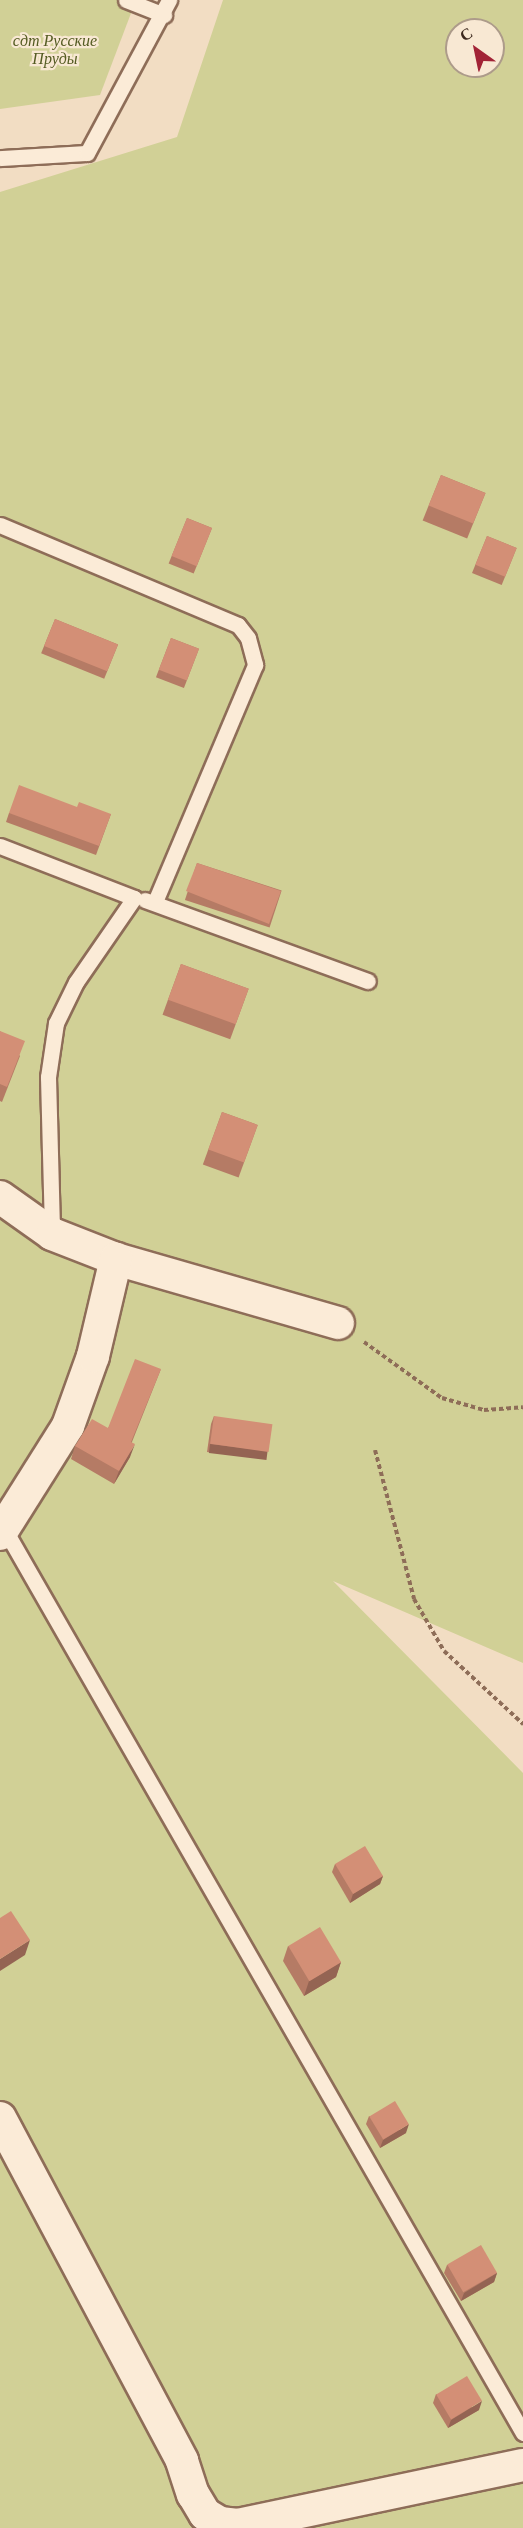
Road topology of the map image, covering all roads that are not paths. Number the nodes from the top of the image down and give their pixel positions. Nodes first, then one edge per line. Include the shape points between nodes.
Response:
1 (126, 0) edge
2 (166, 7) edge
3 (0, 158) edge
4 (0, 525) edge
5 (0, 846) edge
6 (134, 898) junction
7 (155, 902) junction
8 (368, 981) dead end
9 (0, 1197) edge
10 (52, 1234) junction
11 (116, 1258) junction
12 (338, 1323) road end
13 (2, 1532) edge
14 (0, 2118) edge
15 (523, 2433) edge
16 (523, 2464) edge

1 - 2 lane
2 - 3 lane via 87,153
4 - 7 lane via 238,625 248,638 255,665
5 - 6 lane
6 - 7 lane
6 - 10 lane via 76,982 56,1023 48,1077
7 - 8 lane
9 - 10 street
10 - 11 street
11 - 12 street
11 - 13 street via 93,1356 68,1426
13 - 15 lane
14 - 16 street via 182,2461 192,2494 205,2514 220,2523 238,2525

